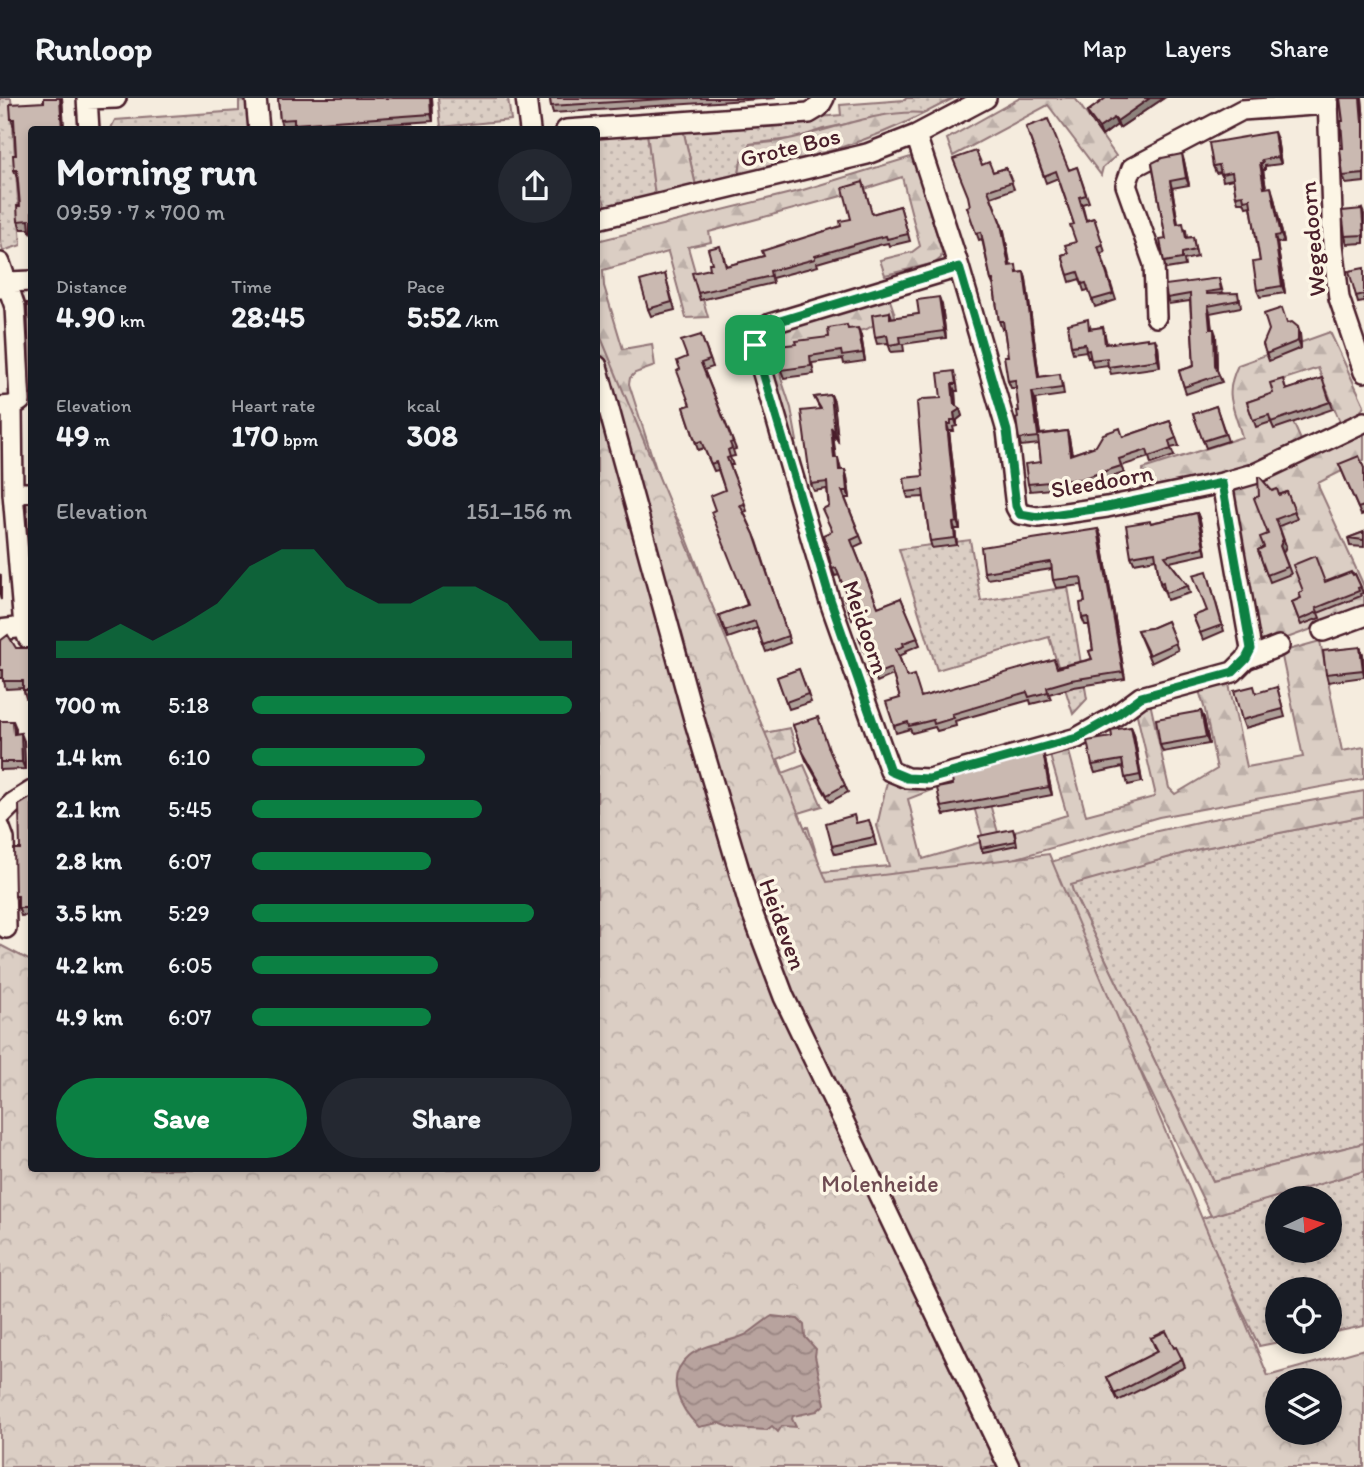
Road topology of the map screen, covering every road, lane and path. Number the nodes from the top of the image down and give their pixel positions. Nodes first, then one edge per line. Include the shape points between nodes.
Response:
1 (116, 98) edge
2 (256, 98) edge
3 (526, 98) edge
4 (986, 98) edge
5 (87, 99) edge
6 (1328, 101) edge
7 (822, 103) edge
8 (89, 126) edge
9 (259, 126) edge
10 (530, 126) edge
11 (600, 128) edge
12 (916, 135) junction
13 (600, 218) edge
14 (0, 263) edge
15 (959, 267) junction
16 (28, 282) edge
17 (4, 285) edge
18 (1156, 317) dead end
19 (1364, 372) edge
20 (600, 377) edge
21 (6, 407) edge
22 (1364, 422) edge
23 (1222, 483) junction
24 (22, 493) edge
25 (1364, 616) edge
26 (0, 630) edge
27 (1323, 631) dead end
28 (28, 634) edge
29 (1279, 646) dead end
30 (1246, 659) junction
31 (28, 794) edge
32 (0, 816) edge
33 (0, 828) edge
34 (6, 928) dead end
35 (1009, 1467) edge

1 - 5 street
2 - 9 street
3 - 10 street
4 - 12 street, Grote Bos
5 - 8 street
6 - 18 street via 1242,110 1132,168 1126,185 1154,264
6 - 19 street, Wegedoorn via 1339,298
7 - 11 street via 809,113
12 - 13 street, Grote Bos via 867,154
12 - 15 street, Sleedoorn
14 - 17 street
15 - 23 street, Sleedoorn via 1007,431 1020,514 1038,517 1093,509
15 - 30 street, Meidoorn via 770,324 755,345 830,599 890,771 929,779 1077,738 1141,697 1233,672
16 - 17 street
17 - 21 street via 15,307 20,401
20 - 35 street, Heideven via 694,719 770,962
21 - 24 street
22 - 23 street, Sleedoorn via 1257,473
23 - 30 street via 1251,649
24 - 28 street
25 - 27 street
26 - 28 street
29 - 30 street, Meidoorn
31 - 32 street
33 - 34 street

